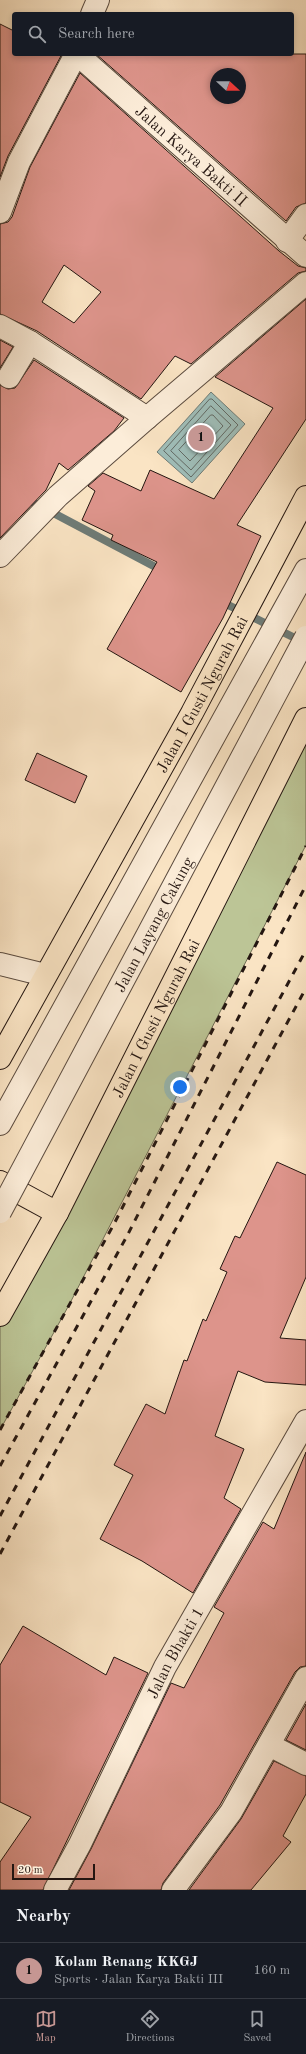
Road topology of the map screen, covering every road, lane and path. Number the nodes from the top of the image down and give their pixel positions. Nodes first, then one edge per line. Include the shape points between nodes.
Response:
1 (98, 0) edge
2 (93, 12) edge
3 (76, 56) edge
4 (79, 56) edge
5 (0, 212) edge
6 (306, 215) edge
7 (287, 241) junction
8 (306, 256) edge
9 (306, 284) edge
10 (0, 326) edge
11 (30, 342) junction
12 (9, 377) dead end
13 (147, 418) junction
14 (306, 497) edge
15 (0, 556) edge
16 (306, 570) edge
17 (306, 637) edge
18 (306, 719) edge
19 (0, 964) edge
20 (45, 975) junction
21 (0, 1058) edge
22 (0, 1124) edge
23 (0, 1182) edge
24 (0, 1212) edge
25 (57, 1213) junction
26 (0, 1315) edge
27 (306, 1421) edge
28 (306, 1678) edge
29 (269, 1745) junction
30 (306, 1764) edge
31 (55, 1890) edge
32 (173, 1890) edge

1 - 2 street
3 - 5 street, Jalan Karya Bakti II via 19,162
4 - 7 street, Jalan Karya Bakti II
6 - 7 street
7 - 8 street, Jalan Karya Bakti II
9 - 13 street
10 - 11 street
11 - 12 street
11 - 13 street
13 - 15 street via 58,496
14 - 20 main road, Jalan I Gusti Ngurah Rai via 192,713
16 - 22 street
17 - 24 street, Jalan Layang Cakung, bridge
18 - 25 main road, Jalan I Gusti Ngurah Rai
19 - 20 street
20 - 21 main road, Jalan I Gusti Ngurah Rai
23 - 25 main road
25 - 26 main road, Jalan I Gusti Ngurah Rai
27 - 31 street, Jalan Bhakti 1 via 165,1667 80,1844
28 - 29 street
29 - 30 street
29 - 32 street via 230,1812

